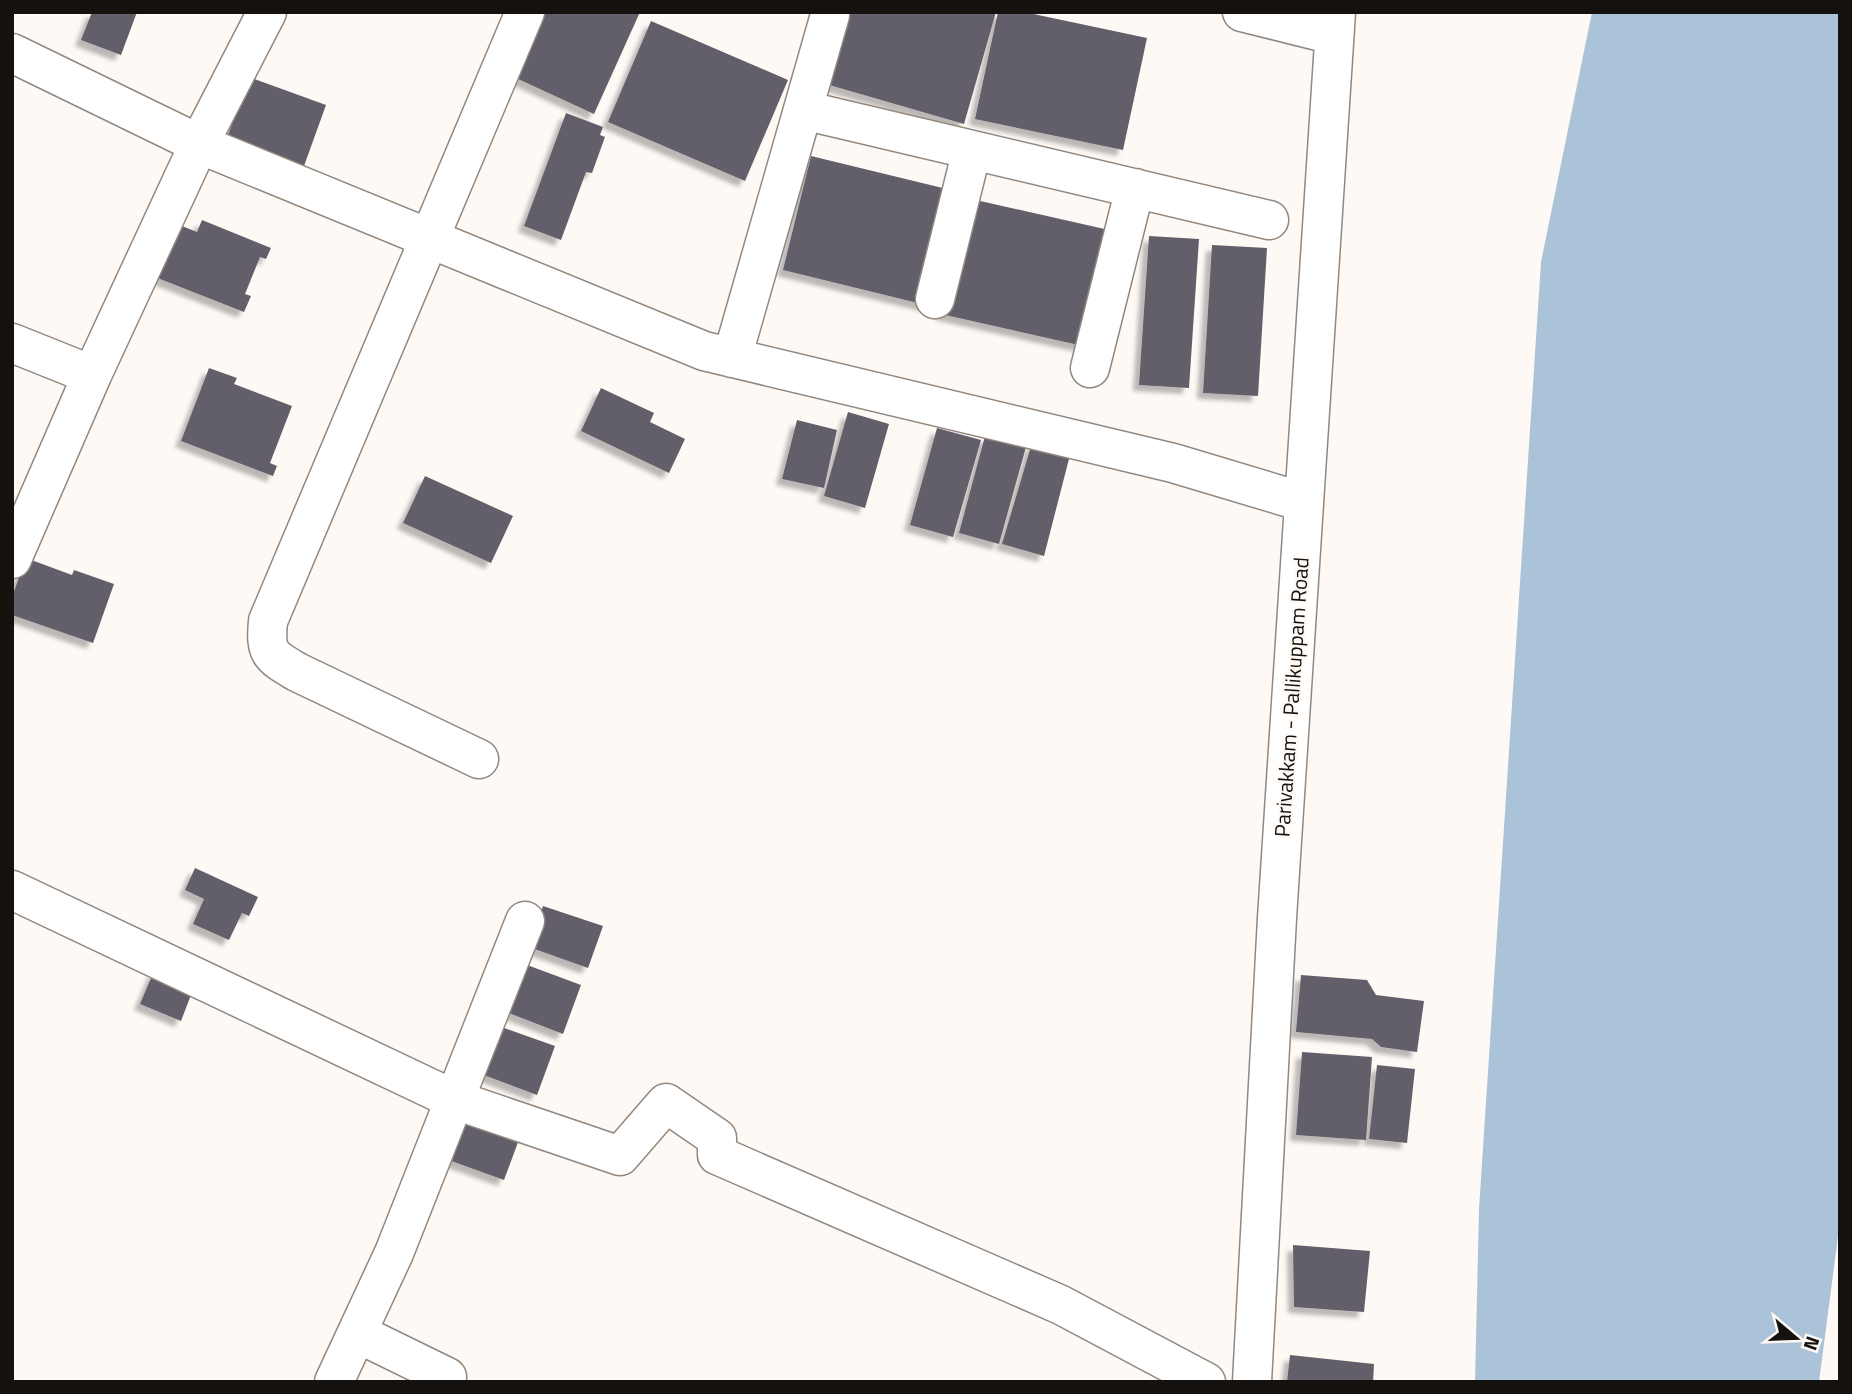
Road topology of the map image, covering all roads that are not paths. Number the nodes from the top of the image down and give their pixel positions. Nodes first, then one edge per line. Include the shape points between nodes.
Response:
1 (267, 12) edge
2 (525, 12) edge
3 (1242, 12) edge
4 (830, 15) dead end
5 (1335, 23) edge
6 (12, 53) edge
7 (803, 110) junction
8 (199, 144) junction
9 (972, 150) junction
10 (1135, 188) junction
11 (1269, 220) dead end
12 (430, 239) junction
13 (935, 299) dead end
14 (12, 343) edge
15 (732, 358) junction
16 (1090, 368) dead end
17 (92, 375) junction
18 (1303, 502) junction
19 (12, 559) edge
20 (479, 759) dead end
21 (12, 890) edge
22 (525, 921) dead end
23 (455, 1100) junction
24 (357, 1333) junction
25 (447, 1377) dead end
26 (334, 1382) edge
27 (1206, 1382) edge
28 (1252, 1382) edge

1 - 8 street
2 - 12 street
3 - 5 street
4 - 7 street
5 - 18 street, Parivakkam - Pallikuppam Road
6 - 8 street
7 - 9 street
7 - 15 street
8 - 12 street
8 - 17 street
9 - 10 street
9 - 13 street
10 - 11 street
10 - 16 street
12 - 15 street via 704,351
12 - 20 street via 268,621 266,643 275,660 297,672
14 - 17 street
15 - 18 street via 1173,463
17 - 19 street
18 - 28 street, Parivakkam - Pallikuppam Road
21 - 23 street
22 - 23 street
23 - 24 street
23 - 27 street via 620,1156 666,1103 717,1138 717,1155 1061,1306
24 - 25 street
24 - 26 street

